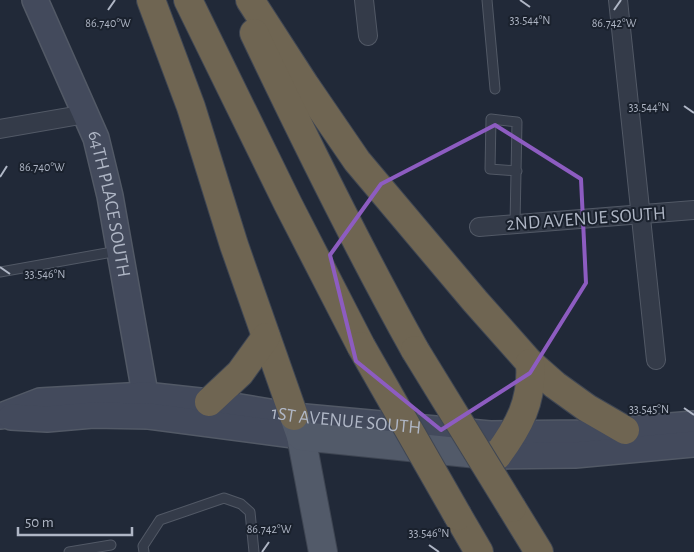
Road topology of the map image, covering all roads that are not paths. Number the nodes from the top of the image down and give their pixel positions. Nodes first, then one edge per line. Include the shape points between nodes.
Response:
1 (34, 0) edge
2 (151, 0) edge
3 (188, 0) edge
4 (238, 0) edge
5 (250, 0) edge
6 (364, 0) edge
7 (487, 0) edge
8 (618, 0) edge
9 (368, 36) dead end
10 (495, 89) dead end
11 (86, 114) junction
12 (0, 129) edge
13 (516, 171) junction
14 (694, 210) edge
15 (641, 215) junction
16 (515, 224) junction
17 (479, 227) dead end
18 (119, 251) junction
19 (0, 272) edge
20 (266, 337) junction
21 (656, 360) dead end
22 (530, 363) junction
23 (210, 402) junction
24 (147, 405) junction
25 (1, 417) edge
26 (694, 424) edge
27 (297, 426) junction
28 (625, 430) junction
29 (513, 434) junction
30 (694, 444) edge
31 (497, 456) junction
32 (111, 545) dead end
33 (69, 552) edge
34 (144, 552) edge
35 (254, 552) edge
36 (323, 552) edge
37 (479, 552) edge
38 (539, 552) edge

1 - 11 street, 64TH PLACE SOUTH
2 - 20 highway via 191,107
3 - 37 highway, bridge via 361,346
4 - 38 highway, bridge via 378,284
5 - 22 highway via 357,161
6 - 9 street
7 - 10 lane
8 - 15 street
11 - 12 street
11 - 18 street, 64TH PLACE SOUTH via 96,138 110,196
13 - 13 lane via 517,122 491,119 490,170
13 - 16 lane
14 - 15 street, 2ND AVENUE SOUTH
15 - 16 street, 2ND AVENUE SOUTH
15 - 21 street
16 - 17 street, 2ND AVENUE SOUTH
18 - 19 lane
18 - 24 street, 64TH PLACE SOUTH
20 - 23 highway via 240,373
20 - 27 highway
22 - 28 highway via 587,408
22 - 29 highway via 532,380 529,396
23 - 24 street, 1ST AVENUE SOUTH
23 - 27 street, 1ST AVENUE SOUTH
24 - 25 street, 1ST AVENUE SOUTH via 40,401
24 - 27 street, 1ST AVENUE SOUTH
26 - 28 street, 1ST AVENUE SOUTH
27 - 29 street, 1ST AVENUE SOUTH
27 - 31 main road, 1ST AVENUE SOUTH
27 - 36 main road
28 - 29 street, 1ST AVENUE SOUTH
29 - 31 highway
30 - 31 street, 1ST AVENUE SOUTH via 575,454
32 - 33 lane
34 - 35 lane via 143,546 160,520 224,498 241,504 250,512

